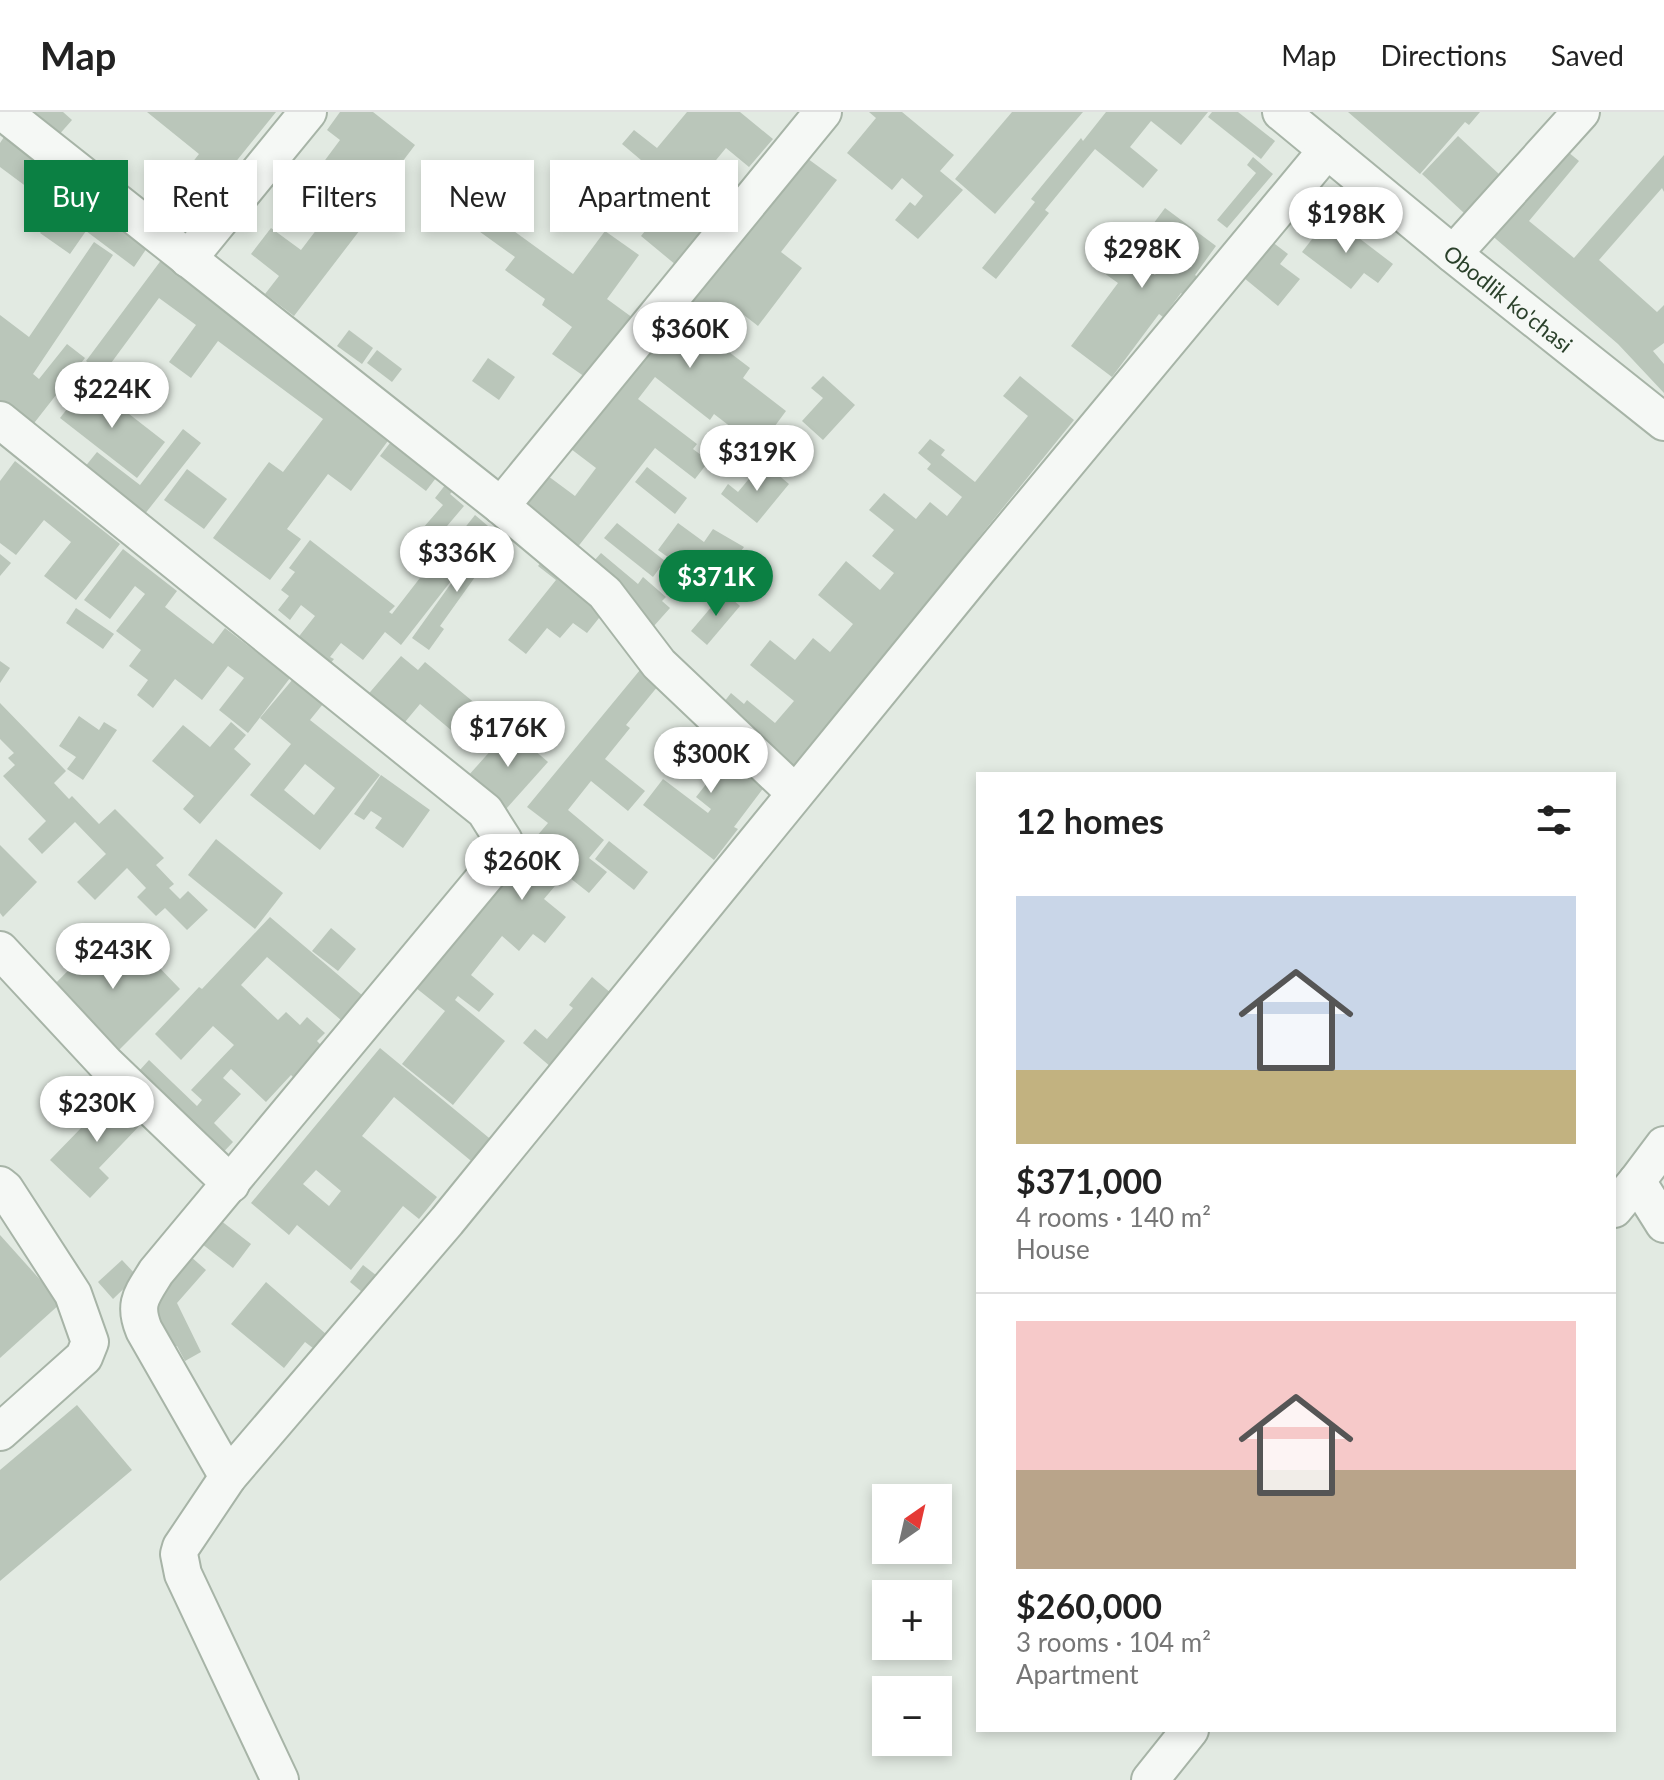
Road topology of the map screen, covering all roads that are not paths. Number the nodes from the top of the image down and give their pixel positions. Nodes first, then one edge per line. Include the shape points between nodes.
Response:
1 (3, 112) edge
2 (308, 112) edge
3 (823, 112) edge
4 (1281, 112) edge
5 (1581, 112) edge
6 (1327, 150) junction
7 (1453, 254) junction
8 (188, 259) junction
9 (0, 420) edge
10 (1664, 422) edge
11 (501, 506) junction
12 (795, 793) junction
13 (0, 950) edge
14 (1664, 1145) edge
15 (1637, 1181) junction
16 (231, 1184) junction
17 (0, 1185) edge
18 (1616, 1207) edge
19 (1664, 1224) edge
20 (5, 1417) edge
21 (228, 1477) junction
22 (1188, 1732) edge
23 (280, 1780) edge
24 (1150, 1780) edge

1 - 8 street
2 - 8 street
3 - 11 street
4 - 6 street, Obodlik ko'chasi
5 - 7 street
6 - 7 street, Obodlik ko'chasi
6 - 12 street
7 - 10 street, Obodlik ko'chasi
8 - 11 street
9 - 16 street via 485,811 504,841 500,859
11 - 12 street via 605,593 659,664
12 - 21 street via 447,1221
13 - 16 street via 106,1064
14 - 15 street
15 - 18 street
15 - 19 street
16 - 21 street via 156,1272 137,1313
17 - 20 street via 73,1294 90,1342 84,1357
21 - 23 street via 181,1547 180,1563
22 - 24 street

